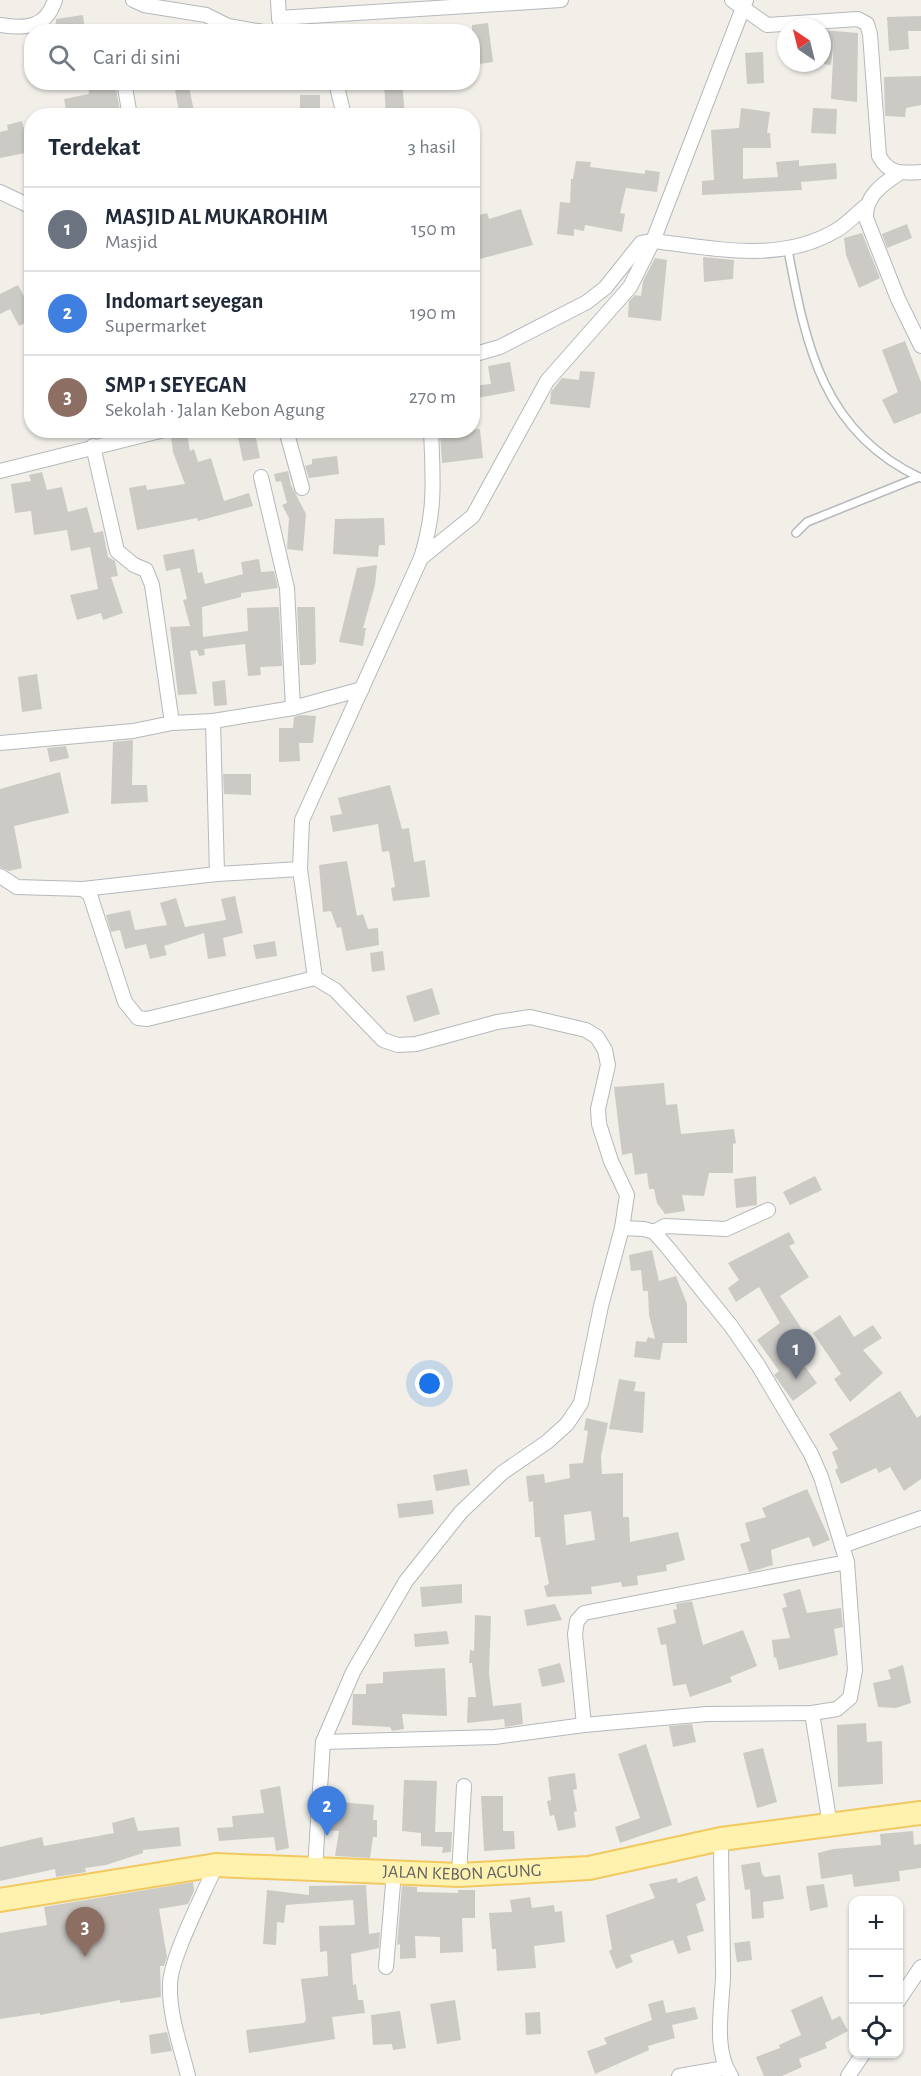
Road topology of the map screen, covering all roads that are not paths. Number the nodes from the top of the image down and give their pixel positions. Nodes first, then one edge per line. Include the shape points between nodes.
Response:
1 (55, 0) edge
2 (133, 0) edge
3 (278, 0) edge
4 (561, 0) edge
5 (740, 3) edge
6 (35, 24) edge
7 (224, 24) edge
8 (281, 24) edge
9 (292, 24) edge
10 (0, 25) edge
11 (24, 27) edge
12 (125, 90) edge
13 (338, 90) edge
14 (129, 108) edge
15 (342, 108) edge
16 (921, 172) edge
17 (898, 174) junction
18 (0, 192) edge
19 (24, 203) edge
20 (866, 206) junction
21 (653, 241) junction
22 (788, 250) junction
23 (921, 346) edge
24 (480, 353) edge
25 (128, 438) edge
26 (288, 438) edge
27 (431, 438) edge
28 (93, 446) junction
29 (0, 471) edge
30 (261, 477) dead end
31 (920, 477) edge
32 (303, 488) dead end
33 (796, 533) dead end
34 (421, 558) junction
35 (362, 689) junction
36 (293, 708) junction
37 (213, 721) junction
38 (172, 723) junction
39 (0, 743) edge
40 (300, 869) junction
41 (217, 874) junction
42 (0, 876) edge
43 (83, 889) junction
44 (315, 978) junction
45 (768, 1210) dead end
46 (622, 1228) junction
47 (654, 1232) junction
48 (921, 1518) edge
49 (842, 1546) junction
50 (847, 1562) junction
51 (812, 1713) junction
52 (584, 1725) junction
53 (323, 1742) junction
54 (464, 1786) dead end
55 (921, 1813) edge
56 (830, 1825) junction
57 (721, 1839) junction
58 (216, 1865) junction
59 (315, 1869) junction
60 (394, 1872) junction
61 (459, 1875) junction
62 (0, 1900) edge
63 (387, 1967) dead end
64 (921, 1967) edge
65 (903, 1994) edge
66 (860, 2058) edge
67 (728, 2072) edge
68 (188, 2076) edge
69 (679, 2076) edge
70 (848, 2076) edge

1 - 6 street via 51,14
2 - 7 street via 206,15
3 - 8 street
4 - 9 street
5 - 17 street via 767,25 858,19 867,24 879,156 884,166
5 - 21 street
10 - 11 street
12 - 14 street
13 - 15 street
16 - 17 street
17 - 20 street via 886,181
18 - 19 street
20 - 22 street via 837,230
20 - 23 street via 866,218
21 - 22 street via 748,252
21 - 24 street via 641,243 605,288 587,302 500,347
21 - 34 street via 630,287 547,381 473,516
22 - 31 lane via 802,323 828,392 873,448
25 - 28 street
26 - 32 street
27 - 34 street via 434,500 431,528
28 - 29 street
28 - 38 street via 117,551 146,570 152,585
30 - 36 street via 287,588
31 - 33 lane via 807,522
34 - 35 street
35 - 36 street
35 - 40 street via 302,820
36 - 37 street
37 - 38 street
37 - 41 street
38 - 39 street via 133,731
40 - 41 street
40 - 44 street
41 - 43 street
42 - 43 street via 17,887
43 - 44 street via 94,902 125,1002 138,1018
44 - 46 street via 335,990 382,1040 398,1045 530,1017 586,1030 597,1037 608,1065 598,1109 599,1124 627,1195
45 - 47 street via 726,1229 665,1226
46 - 47 street
46 - 53 street via 581,1403 567,1425 548,1442 482,1489 406,1581 353,1672
47 - 49 street via 758,1365 811,1454
48 - 49 street
49 - 50 street
50 - 51 street via 855,1671 850,1698 837,1709
50 - 52 street via 584,1612 577,1621 575,1634
51 - 52 street via 707,1714
51 - 56 street
52 - 53 street via 495,1737
53 - 59 street
54 - 61 street
55 - 56 main road, JALAN KEBON AGUNG
56 - 57 main road, JALAN KEBON AGUNG
57 - 61 main road, JALAN KEBON AGUNG via 589,1868
57 - 67 street via 723,1979 719,2017
58 - 59 main road, JALAN KEBON AGUNG
58 - 62 main road, JALAN KEBON AGUNG
58 - 68 street via 175,1959 170,1984
59 - 60 main road, JALAN KEBON AGUNG
60 - 61 main road, JALAN KEBON AGUNG
60 - 63 street
64 - 65 street
66 - 70 street
67 - 69 street

